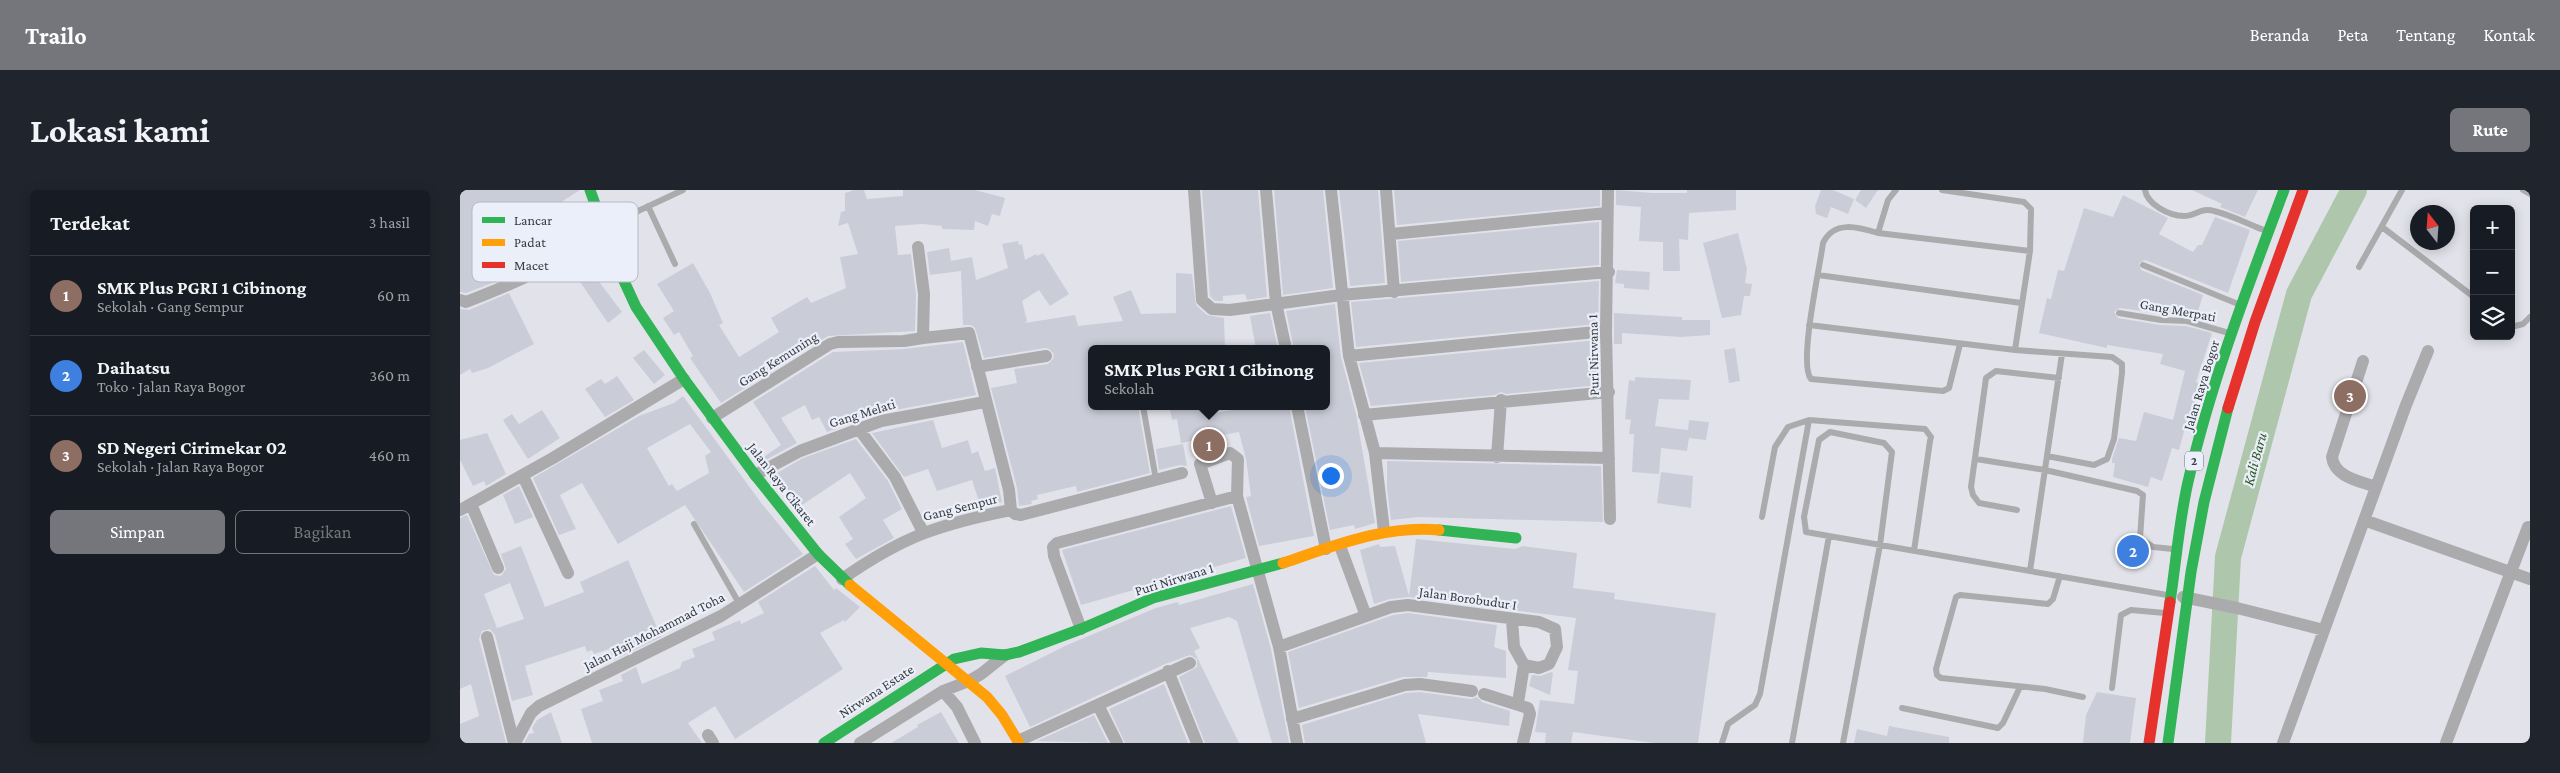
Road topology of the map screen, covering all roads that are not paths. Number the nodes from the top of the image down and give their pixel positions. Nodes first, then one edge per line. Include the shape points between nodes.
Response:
1 (590, 190) edge
2 (683, 190) edge
3 (1194, 190) edge
4 (1266, 190) edge
5 (1331, 190) edge
6 (1386, 190) edge
7 (1608, 190) edge
8 (1896, 190) edge
9 (1942, 190) edge
10 (2145, 190) edge
11 (2284, 190) edge
12 (2302, 190) edge
13 (2402, 190) edge
14 (2523, 190) edge
15 (2530, 194) edge
16 (594, 202) edge
17 (648, 206) junction
18 (638, 211) edge
19 (1607, 213) junction
20 (2382, 227) junction
21 (2268, 231) junction
22 (1878, 232) junction
23 (1390, 234) junction
24 (918, 247) dead end
25 (2030, 251) junction
26 (675, 264) dead end
27 (2143, 265) dead end
28 (2359, 267) dead end
29 (1608, 272) junction
30 (1818, 275) junction
31 (516, 282) edge
32 (624, 282) edge
33 (1394, 292) junction
34 (1341, 295) junction
35 (2471, 295) edge
36 (460, 300) edge
37 (1276, 303) junction
38 (2020, 303) junction
39 (2241, 305) junction
40 (2119, 312) dead end
41 (2530, 317) edge
42 (1809, 325) junction
43 (2515, 326) edge
44 (1606, 331) junction
45 (2232, 334) junction
46 (923, 338) junction
47 (1960, 344) junction
48 (1285, 345) edge
49 (2015, 350) junction
50 (2428, 351) dead end
51 (2062, 354) junction
52 (1046, 356) dead end
53 (1349, 356) junction
54 (2363, 361) dead end
55 (977, 368) junction
56 (2058, 378) junction
57 (684, 379) junction
58 (1609, 392) junction
59 (1502, 400) junction
60 (985, 402) junction
61 (1145, 410) edge
62 (1298, 410) edge
63 (1364, 415) junction
64 (712, 418) junction
65 (1810, 420) junction
66 (858, 428) junction
67 (1375, 453) junction
68 (2047, 456) junction
69 (1496, 457) junction
70 (1609, 458) junction
71 (1976, 459) junction
72 (2045, 470) junction
73 (1182, 473) dead end
74 (755, 475) junction
75 (523, 476) junction
76 (1156, 480) junction
77 (2376, 487) junction
78 (1237, 496) junction
79 (1212, 503) junction
80 (466, 507) edge
81 (1010, 510) junction
82 (2017, 510) dead end
83 (1762, 517) dead end
84 (1610, 519) dead end
85 (2364, 520) junction
86 (694, 524) dead end
87 (2528, 527) dead end
88 (1384, 531) junction
89 (923, 532) junction
90 (1829, 536) junction
91 (1516, 538) dead end
92 (1880, 545) junction
93 (1340, 546) junction
94 (2178, 549) junction
95 (1326, 550) junction
96 (1914, 551) junction
97 (2194, 551) junction
98 (818, 554) junction
99 (498, 568) dead end
100 (1259, 570) junction
101 (2030, 571) junction
102 (2510, 571) junction
103 (568, 573) dead end
104 (2060, 576) junction
105 (842, 579) junction
106 (2530, 579) edge
107 (2170, 595) junction
108 (2188, 598) junction
109 (740, 605) junction
110 (2167, 613) junction
111 (1366, 616) junction
112 (2186, 616) junction
113 (1512, 620) junction
114 (1081, 629) junction
115 (2324, 630) junction
116 (488, 636) dead end
117 (1279, 647) junction
118 (1005, 655) junction
119 (945, 663) junction
120 (1190, 663) dead end
121 (1524, 665) junction
122 (1168, 671) junction
123 (968, 682) junction
124 (2020, 687) junction
125 (2112, 688) dead end
126 (943, 691) junction
127 (2083, 697) dead end
128 (1098, 704) junction
129 (1518, 704) junction
130 (1902, 708) dead end
131 (1292, 718) junction
132 (1018, 742) edge
133 (515, 743) edge
134 (824, 743) edge
135 (861, 743) edge
136 (975, 743) edge
137 (1117, 743) edge
138 (1197, 743) edge
139 (1297, 743) edge
140 (1523, 743) edge
141 (1722, 743) edge
142 (1792, 743) edge
143 (1842, 743) edge
144 (2149, 743) edge
145 (2168, 743) edge
146 (2283, 743) edge
147 (2446, 743) edge

1 - 16 main road, Jalan Raya Cikaret
2 - 17 lane
3 - 37 street via 1204,304 1212,309 1230,310
4 - 37 street
5 - 34 street
6 - 23 street
7 - 19 street, Puri Nirwana 1
8 - 22 lane via 1888,200
9 - 25 lane via 2029,205 2033,218
10 - 21 lane via 2151,203 2176,214 2185,216 2212,210
11 - 21 main road, Jalan Raya Bogor / 2
12 - 97 main road, 2 via 2223,423
13 - 20 lane
14 - 15 lane
17 - 18 lane
17 - 26 lane
19 - 23 street
19 - 29 street, Puri Nirwana 1
20 - 28 lane
20 - 35 lane
21 - 39 main road, Jalan Raya Bogor / 2
22 - 25 lane
22 - 30 lane via 1854,226 1843,227 1827,236
23 - 33 street
24 - 46 street via 924,294
25 - 38 lane
27 - 39 lane
29 - 33 street
29 - 44 street, Puri Nirwana 1
30 - 38 lane
30 - 42 lane
31 - 36 street via 466,302
32 - 57 main road, Jalan Raya Cikaret via 636,307
33 - 34 street
34 - 37 street
34 - 53 street
37 - 48 street
38 - 49 lane
39 - 45 main road, Jalan Raya Bogor / 2
40 - 45 lane, Gang Merpati via 2187,322
41 - 43 lane
42 - 47 lane
42 - 47 lane via 1806,371 1811,378 1943,391 1949,388
44 - 53 street
44 - 58 street, Puri Nirwana 1
45 - 94 main road, Jalan Raya Bogor / 2 via 2188,483
46 - 55 street, Gang Kemuning via 968,333
46 - 64 street, Gang Kemuning via 904,342 845,341 830,344
47 - 49 lane
49 - 51 lane
50 - 77 street
51 - 56 lane
51 - 68 lane via 2112,357 2122,364 2114,439 2107,460 2099,465
52 - 55 street
53 - 63 street
54 - 77 street via 2332,457 2340,473
55 - 60 street
56 - 68 lane
56 - 71 lane via 1996,371 1989,374 1985,381
57 - 64 main road, Jalan Raya Cikaret
57 - 75 street
58 - 59 street
58 - 70 street, Puri Nirwana 1
59 - 63 street
59 - 69 street
60 - 66 street, Gang Melati via 903,416
60 - 81 street via 1009,490
61 - 76 lane
62 - 95 street
63 - 67 street
64 - 74 main road, Jalan Raya Cikaret
65 - 83 lane via 1788,427 1778,441
65 - 96 lane via 1928,432 1930,441
65 - 141 lane via 1760,694 1755,705 1728,724
66 - 74 street, Gang Melati via 800,451
66 - 89 street via 895,477
67 - 69 street
67 - 88 street
68 - 72 lane
69 - 70 street
70 - 84 street, Puri Nirwana 1
71 - 72 lane
71 - 82 lane via 1972,496 1979,503
72 - 94 lane via 2141,493 2144,502 2140,538 2153,547
72 - 101 lane
73 - 76 street, Gang Sempur
74 - 98 main road, Jalan Raya Cikaret
75 - 80 street
75 - 103 street
76 - 81 street, Gang Sempur via 1021,515
77 - 85 street
78 - 79 street
78 - 79 street via 1238,460 1230,452 1200,464
78 - 100 street
79 - 114 street via 1053,547
80 - 99 street
81 - 89 street, Gang Sempur
85 - 102 street
85 - 115 street
86 - 109 lane
87 - 102 street
88 - 91 main road, Puri Nirwana 1 via 1417,528
88 - 93 main road, Puri Nirwana 1
89 - 105 street, Gang Sempur via 888,548
90 - 92 lane
90 - 92 lane via 1806,532 1804,517 1819,440 1830,432 1884,443 1892,452
90 - 142 lane
92 - 96 lane
92 - 143 lane
93 - 95 main road, Puri Nirwana 1
93 - 111 street
94 - 97 lane
94 - 107 main road, Jalan Raya Bogor / 2
95 - 100 main road, Puri Nirwana 1
96 - 101 lane
97 - 108 main road, 2
98 - 105 main road, Jalan Raya Cikaret
98 - 109 street, Jalan Haji Mohammad Toha
100 - 114 main road, Puri Nirwana 1 via 1153,598
100 - 117 street
101 - 104 lane
102 - 106 street
102 - 147 street
104 - 107 lane
104 - 124 lane via 2053,599 2048,604 1960,595 1956,598 1937,675
105 - 119 main road, Jalan Raya Cikaret
107 - 108 street
107 - 110 main road, Jalan Raya Bogor / 2
108 - 112 main road, 2
108 - 115 street
109 - 133 street, Jalan Haji Mohammad Toha via 539,706 531,713
110 - 112 lane
110 - 125 lane via 2131,610 2121,615
110 - 144 main road, Jalan Raya Bogor / 2
111 - 113 street, Jalan Borobudur I via 1408,605
111 - 117 street, Jalan Borobudur I
112 - 145 main road, 2
113 - 121 street via 1514,647
113 - 121 street, Jalan Borobudur I via 1546,624 1555,629 1557,635 1555,653 1549,664 1539,668
114 - 118 main road, Puri Nirwana 1
115 - 146 street
116 - 133 street
117 - 131 street
118 - 119 main road, Puri Nirwana 1 via 981,654
118 - 123 street, Puri Nirwana 1
119 - 123 main road, Jalan Raya Cikaret
119 - 134 main road, Nirwana Estate
120 - 122 street
121 - 129 street
122 - 128 street
122 - 138 street
123 - 126 street
123 - 132 main road, Jalan Raya Cikaret via 1002,715
124 - 127 lane
124 - 130 lane via 2003,724 1998,728
126 - 135 street
126 - 136 street via 957,707
128 - 132 street
128 - 137 street
129 - 131 street via 1478,692 1420,684 1405,685
129 - 140 street via 1528,708 1530,714
131 - 139 street

